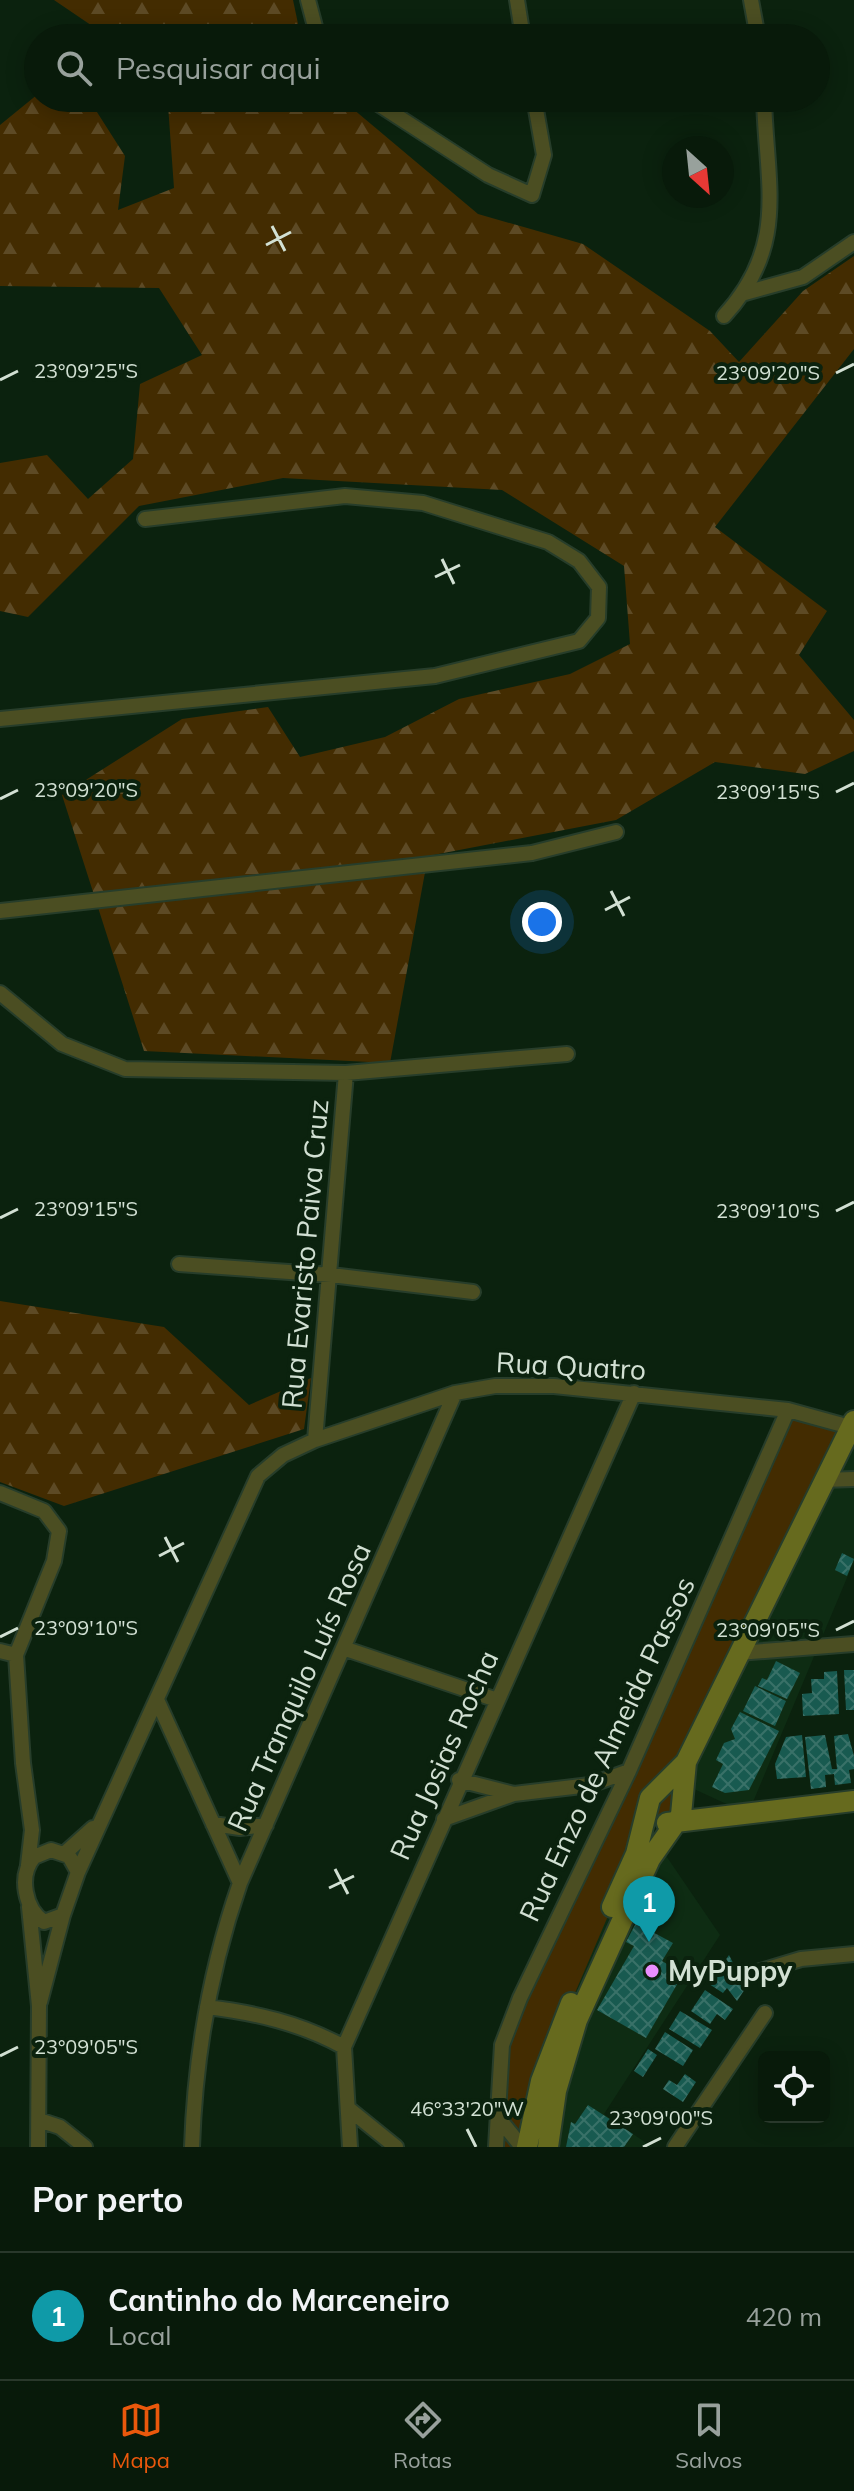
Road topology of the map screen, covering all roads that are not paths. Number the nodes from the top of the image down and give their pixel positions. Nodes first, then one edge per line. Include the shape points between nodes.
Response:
1 (308, 0) edge
2 (517, 0) edge
3 (751, 0) edge
4 (314, 24) edge
5 (521, 24) edge
6 (755, 24) edge
7 (391, 112) edge
8 (536, 112) edge
9 (765, 112) edge
10 (854, 242) edge
11 (745, 293) junction
12 (724, 316) dead end
13 (145, 519) dead end
14 (0, 719) edge
15 (616, 832) dead end
16 (0, 911) edge
17 (0, 993) edge
18 (567, 1054) dead end
19 (346, 1073) junction
20 (179, 1264) dead end
21 (331, 1275) junction
22 (473, 1292) dead end
23 (455, 1393) junction
24 (634, 1393) junction
25 (788, 1410) junction
26 (852, 1424) edge
27 (315, 1440) junction
28 (854, 1479) edge
29 (822, 1480) junction
30 (0, 1493) edge
31 (854, 1644) edge
32 (346, 1649) junction
33 (0, 1651) edge
34 (738, 1653) junction
35 (16, 1655) junction
36 (497, 1700) junction
37 (158, 1702) junction
38 (686, 1762) junction
39 (629, 1771) junction
40 (459, 1780) junction
41 (590, 1785) junction
42 (658, 1789) junction
43 (514, 1794) junction
44 (682, 1794) junction
45 (854, 1801) edge
46 (648, 1809) junction
47 (610, 1810) junction
48 (716, 1818) junction
49 (444, 1819) junction
50 (99, 1822) junction
51 (674, 1823) junction
52 (213, 1824) junction
53 (266, 1825) junction
54 (32, 1830) junction
55 (58, 1852) junction
56 (28, 1865) junction
57 (78, 1872) junction
58 (240, 1883) junction
59 (29, 1907) junction
60 (63, 1915) junction
61 (854, 1954) edge
62 (854, 1961) edge
63 (754, 1973) dead end
64 (39, 2006) junction
65 (207, 2007) junction
66 (765, 2013) dead end
67 (344, 2047) junction
68 (349, 2109) junction
69 (496, 2115) junction
70 (39, 2120) junction
71 (38, 2147) edge
72 (85, 2147) edge
73 (192, 2147) edge
74 (350, 2147) edge
75 (396, 2147) edge
76 (496, 2147) edge
77 (524, 2147) edge
78 (548, 2147) edge
79 (675, 2147) edge

1 - 4 street
2 - 5 street
3 - 6 street
7 - 8 street via 488,175 532,195 544,155
9 - 11 street via 771,222
10 - 11 street via 803,277
11 - 12 street
13 - 14 street via 345,496 423,503 548,542 579,561 599,587 598,618 579,641 435,676
15 - 16 street via 532,853
17 - 19 street via 62,1044 125,1069
18 - 19 street
19 - 21 street, Rua Evaristo Paiva Cruz
20 - 21 street
21 - 22 street
21 - 27 street, Rua Evaristo Paiva Cruz
23 - 24 street, Rua Quatro via 495,1386
23 - 27 street, Rua Quatro
23 - 32 street, Rua Tranquilo Luís Rosa
24 - 25 street, Rua Quatro
24 - 36 street, Rua Josias Rocha
25 - 26 street, Rua Quatro
25 - 39 street, Rua Enzo de Almeida Passos
26 - 29 main road
27 - 37 street, Rua Quatro via 275,1460 258,1476
28 - 29 street
29 - 34 main road
30 - 35 street via 44,1511 59,1531 54,1561
31 - 34 street
32 - 36 street
32 - 53 street, Rua Tranquilo Luís Rosa
33 - 35 street
34 - 38 main road
35 - 54 street
36 - 40 street, Rua Josias Rocha
37 - 50 street
37 - 52 street
38 - 42 main road
38 - 44 main road
39 - 41 street
39 - 47 street, Rua Enzo de Almeida Passos
40 - 43 street
40 - 49 street, Rua Josias Rocha
41 - 43 street
41 - 47 street via 605,1796
42 - 44 main road via 670,1787
42 - 46 main road
43 - 49 street
44 - 48 main road via 693,1807
44 - 51 main road via 683,1809
45 - 48 main road
46 - 51 main road via 657,1822
46 - 77 main road via 636,1854 546,2068
47 - 69 street, Rua Enzo de Almeida Passos via 507,2033
48 - 51 main road
49 - 67 street, Rua Josias Rocha
50 - 55 street
50 - 57 street
51 - 78 main road via 650,1859 577,2020 556,2091
52 - 53 street
52 - 58 street
53 - 58 street, Rua Tranquilo Luís Rosa
54 - 55 street
54 - 56 street
55 - 56 street via 42,1852
55 - 57 street via 75,1863
56 - 59 street
57 - 60 street
58 - 65 street, Rua Tranquilo Luís Rosa via 222,1935
59 - 60 street via 44,1922
59 - 64 street
60 - 64 street
61 - 62 street
61 - 63 street via 801,1959
64 - 70 street
65 - 67 street via 287,2022
65 - 73 street, Rua Tranquilo Luís Rosa via 194,2077
66 - 79 street
67 - 68 street, Rua Josias Rocha
68 - 74 street, Rua Josias Rocha
68 - 75 street
69 - 76 street, Rua Enzo de Almeida Passos
69 - 77 street
70 - 71 street
70 - 72 street via 60,2127

